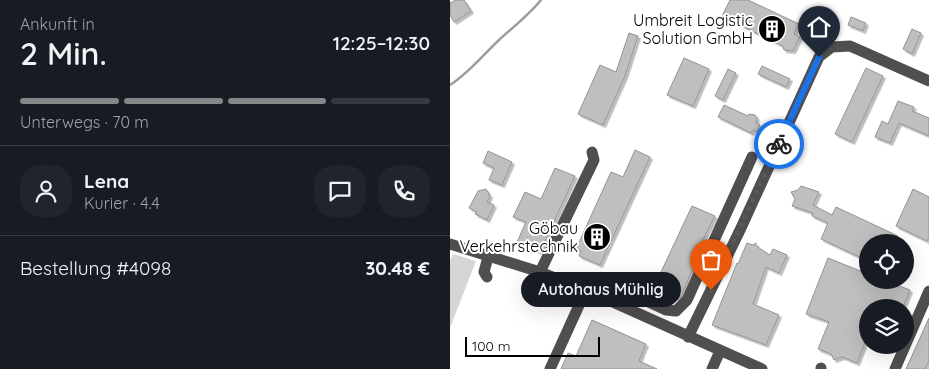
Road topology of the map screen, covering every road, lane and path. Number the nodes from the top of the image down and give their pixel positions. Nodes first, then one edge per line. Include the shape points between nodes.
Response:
1 (929, 81) edge
2 (592, 152) dead end
3 (752, 157) dead end
4 (450, 244) edge
5 (488, 256) junction
6 (540, 272) junction
7 (487, 277) dead end
8 (586, 290) junction
9 (929, 291) edge
10 (616, 303) junction
11 (688, 337) junction
12 (720, 351) junction
13 (550, 369) edge
14 (712, 369) edge
15 (762, 369) edge
16 (895, 369) edge

1 - 11 street via 850,46 832,47 819,57
2 - 6 street via 594,160
3 - 10 street via 687,300 676,310 666,310 625,291
4 - 5 street
5 - 6 street
5 - 7 street via 484,272
6 - 8 street
8 - 10 street
8 - 13 street
9 - 16 street
10 - 11 street
11 - 12 street
12 - 14 street
12 - 15 street

